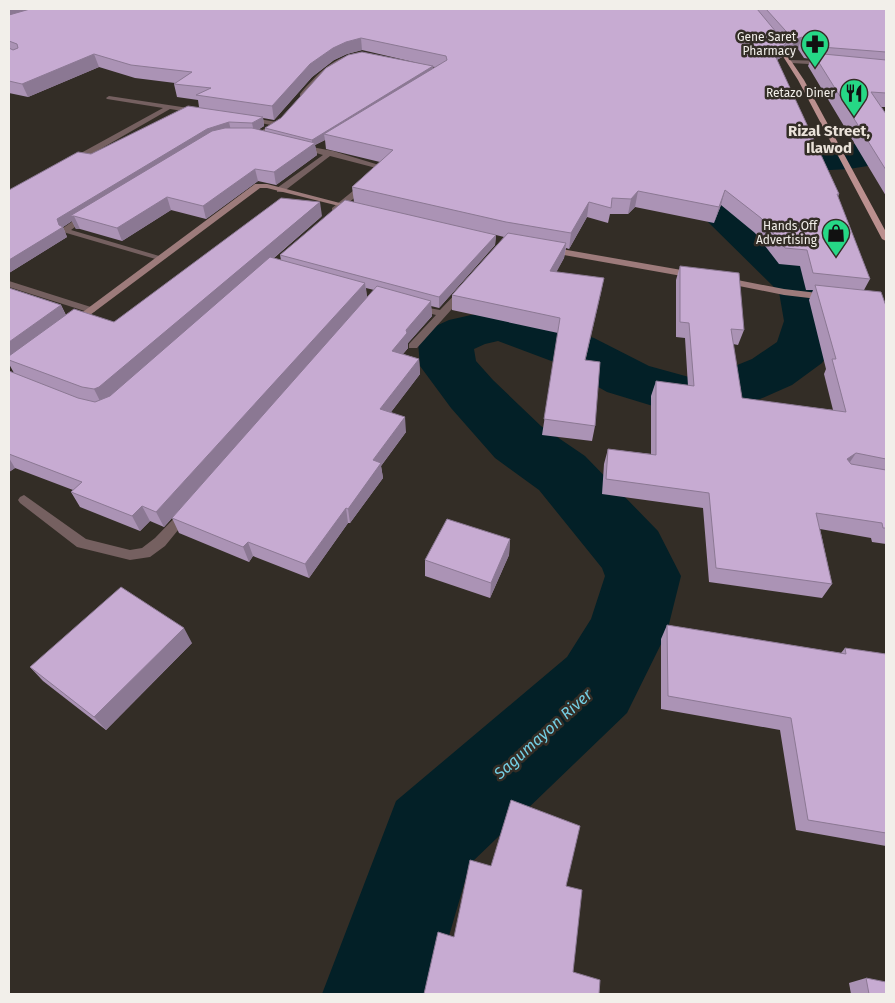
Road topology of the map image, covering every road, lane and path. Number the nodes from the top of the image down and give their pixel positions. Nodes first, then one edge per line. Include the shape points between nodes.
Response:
1 (771, 35) edge
2 (371, 56) edge
3 (790, 61) junction
4 (830, 64) edge
5 (109, 98) dead end
6 (295, 103) edge
7 (169, 108) junction
8 (198, 112) edge
9 (283, 117) edge
10 (238, 118) edge
11 (277, 124) junction
12 (244, 134) edge
13 (254, 136) junction
14 (272, 140) edge
15 (289, 144) edge
16 (324, 145) edge
17 (316, 150) junction
18 (330, 153) junction
19 (66, 166) edge
20 (280, 190) junction
21 (341, 205) junction
22 (364, 210) edge
23 (95, 211) edge
24 (327, 217) edge
25 (886, 239) edge
26 (543, 249) edge
27 (162, 258) junction
28 (9, 284) edge
29 (468, 285) edge
30 (833, 297) edge
31 (404, 304) edge
32 (91, 310) junction
33 (443, 314) junction
34 (69, 327) edge
35 (414, 346) dead end
36 (24, 500) dead end
37 (192, 506) edge

1 - 3 main road
2 - 6 street via 352,54 340,59 324,70
3 - 4 street
3 - 25 main road
5 - 7 street
7 - 8 street
7 - 19 street
9 - 11 street
10 - 11 street
11 - 13 street
12 - 13 street
13 - 14 street
15 - 17 street
16 - 17 street
17 - 18 street
18 - 20 street
18 - 21 street via 385,168
20 - 21 street
20 - 27 street via 258,186
21 - 22 street
21 - 24 street
23 - 27 street via 66,230
26 - 30 street via 784,292
27 - 32 street
28 - 32 street
29 - 33 street
31 - 33 street
32 - 34 street
33 - 35 street
36 - 37 street via 82,543 130,555 145,553 160,542

